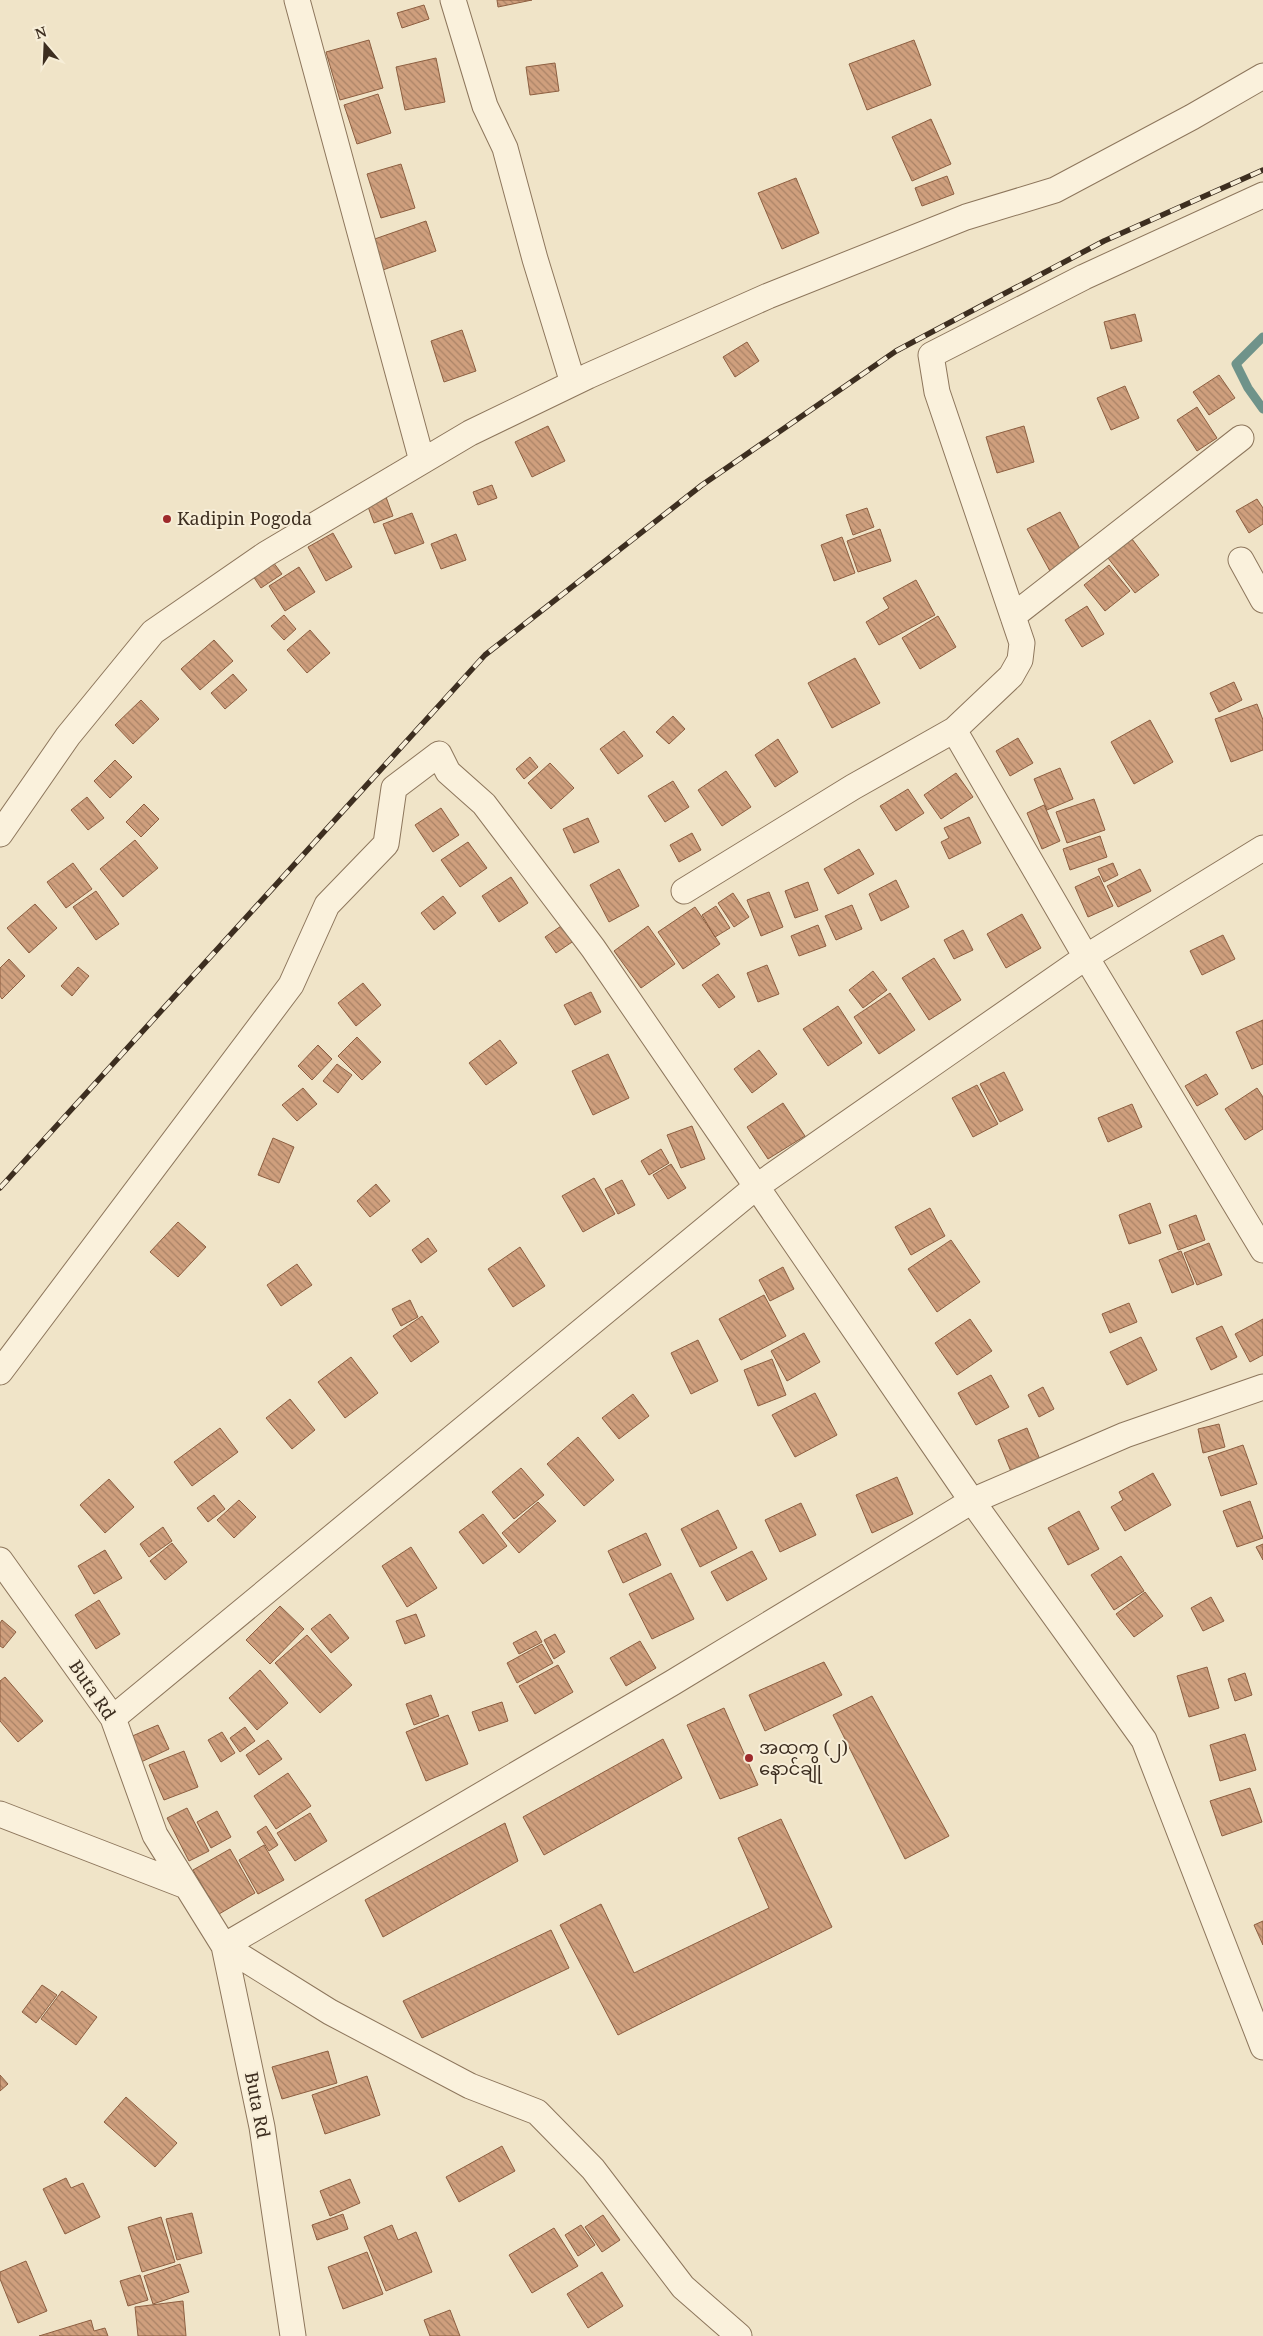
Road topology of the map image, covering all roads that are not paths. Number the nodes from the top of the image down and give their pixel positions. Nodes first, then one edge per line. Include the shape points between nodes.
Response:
1 (297, 0) edge
2 (453, 0) edge
3 (1263, 76) edge
4 (1263, 195) edge
5 (573, 383) junction
6 (1241, 438) dead end
7 (422, 461) junction
8 (1241, 560) dead end
9 (1263, 600) edge
10 (1013, 616) junction
11 (954, 730) junction
12 (0, 834) edge
13 (1263, 848) edge
14 (684, 891) dead end
15 (1086, 957) junction
16 (756, 1187) junction
17 (1263, 1250) edge
18 (0, 1372) edge
19 (1261, 1393) edge
20 (972, 1501) junction
21 (0, 1560) edge
22 (113, 1718) junction
23 (0, 1814) edge
24 (186, 1886) junction
25 (224, 1946) junction
26 (1261, 2039) edge
27 (294, 2336) edge
28 (739, 2336) edge

1 - 7 street
2 - 5 street via 485,106 505,148
3 - 5 street via 1054,190 966,217 795,285
4 - 10 street via 1084,277 931,356 937,392
5 - 7 street via 470,433
6 - 10 street
7 - 12 street via 266,554 153,632 68,736
8 - 9 street
10 - 11 street via 1022,644 1020,660 1011,676
11 - 14 street via 853,787
11 - 15 street
13 - 15 street
15 - 16 street
15 - 17 street
16 - 18 street via 593,948 484,804 448,772 439,754 394,788 386,844 327,905 291,985
16 - 20 street
16 - 22 street
19 - 20 street via 1124,1435
20 - 25 street via 672,1683
20 - 26 street via 1144,1740
21 - 22 street, Buta Rd
22 - 24 street, Buta Rd via 155,1836
23 - 24 street
24 - 25 street, Buta Rd
25 - 27 street, Buta Rd via 262,2127
25 - 28 street via 330,2012 435,2068 470,2086 537,2112 594,2169 683,2287

